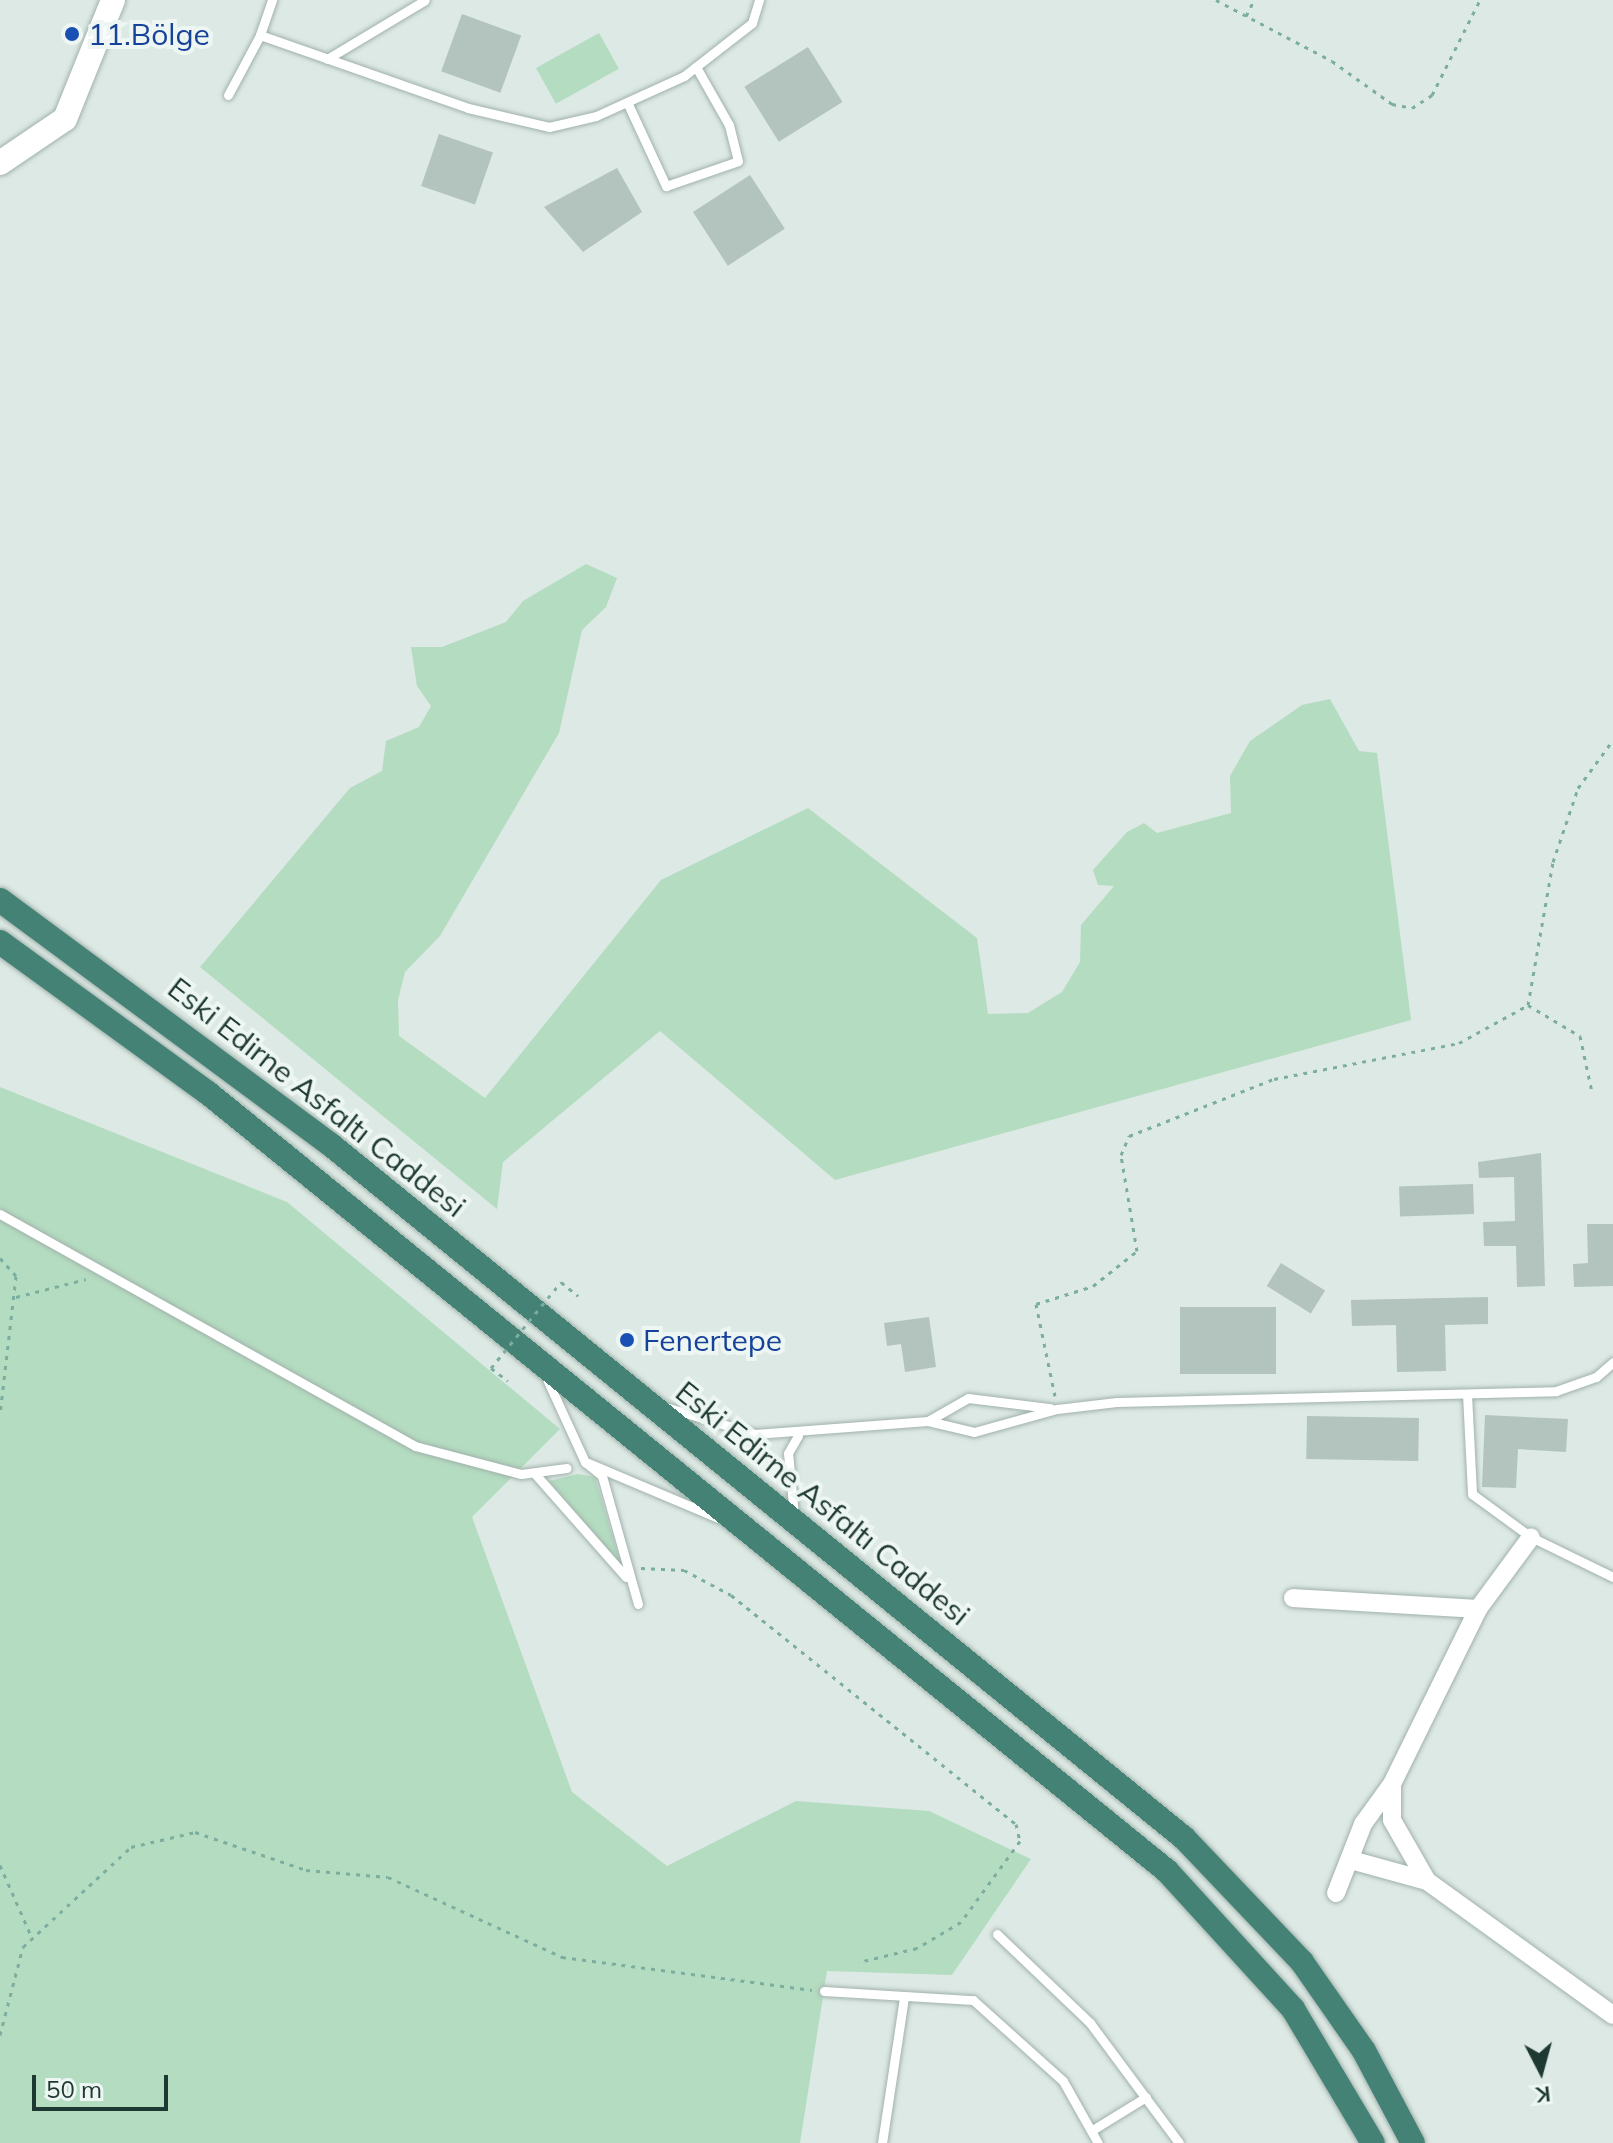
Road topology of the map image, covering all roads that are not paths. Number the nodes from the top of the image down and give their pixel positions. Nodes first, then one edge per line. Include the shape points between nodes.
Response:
1 (113, 0) edge
2 (272, 0) edge
3 (425, 0) edge
4 (759, 0) edge
5 (260, 35) junction
6 (327, 59) junction
7 (696, 67) junction
8 (228, 95) dead end
9 (627, 102) junction
10 (0, 163) edge
11 (0, 900) edge
12 (0, 942) edge
13 (0, 1214) edge
14 (534, 1357) junction
15 (1613, 1362) edge
16 (636, 1393) junction
17 (1467, 1394) junction
18 (1057, 1409) junction
19 (928, 1421) junction
20 (798, 1436) junction
21 (585, 1462) junction
22 (567, 1468) dead end
23 (536, 1475) junction
24 (796, 1522) junction
25 (755, 1536) junction
26 (1531, 1537) junction
27 (627, 1574) junction
28 (1613, 1577) edge
29 (1293, 1598) dead end
30 (638, 1604) dead end
31 (1478, 1609) junction
32 (1392, 1784) junction
33 (1351, 1860) junction
34 (1427, 1881) junction
35 (1336, 1893) dead end
36 (997, 1934) dead end
37 (824, 1991) road end
38 (904, 1997) junction
39 (1613, 2015) edge
40 (1146, 2097) junction
41 (1094, 2129) junction
42 (1370, 2141) edge
43 (882, 2143) edge
44 (1098, 2143) edge
45 (1179, 2143) edge
46 (1413, 2143) edge

1 - 10 main road via 65,119
2 - 5 lane
3 - 6 lane
4 - 7 lane via 752,23
5 - 6 lane
5 - 8 lane
6 - 9 lane via 549,127
7 - 9 lane
7 - 9 lane via 729,125 738,161 666,186
11 - 16 highway, Eski Edirne Asfaltı Caddesi via 206,1047
12 - 14 highway via 208,1093
13 - 23 lane via 415,1446 479,1467
14 - 21 lane
14 - 25 highway
15 - 17 lane via 1596,1377 1556,1391
16 - 20 lane via 713,1425
16 - 24 highway, Eski Edirne Asfaltı Caddesi
17 - 18 lane
17 - 26 lane via 1469,1489
18 - 19 lane via 974,1432
18 - 19 lane via 968,1398
19 - 20 lane
20 - 24 lane via 787,1474
21 - 25 lane
21 - 27 lane via 602,1476
22 - 23 lane
23 - 27 lane
24 - 46 highway, Eski Edirne Asfaltı Caddesi via 1184,1838 1259,1910 1334,2006
25 - 42 highway via 1208,1910 1293,2009
26 - 28 lane
26 - 31 street
27 - 30 lane
29 - 31 street
31 - 32 street
32 - 33 street via 1363,1824
32 - 34 street via 1392,1820
33 - 34 street
33 - 35 street
34 - 39 street
36 - 40 lane via 1090,2023
37 - 38 lane
38 - 41 lane via 973,2000 1063,2081
38 - 43 lane
40 - 41 lane
40 - 45 lane
41 - 44 lane

